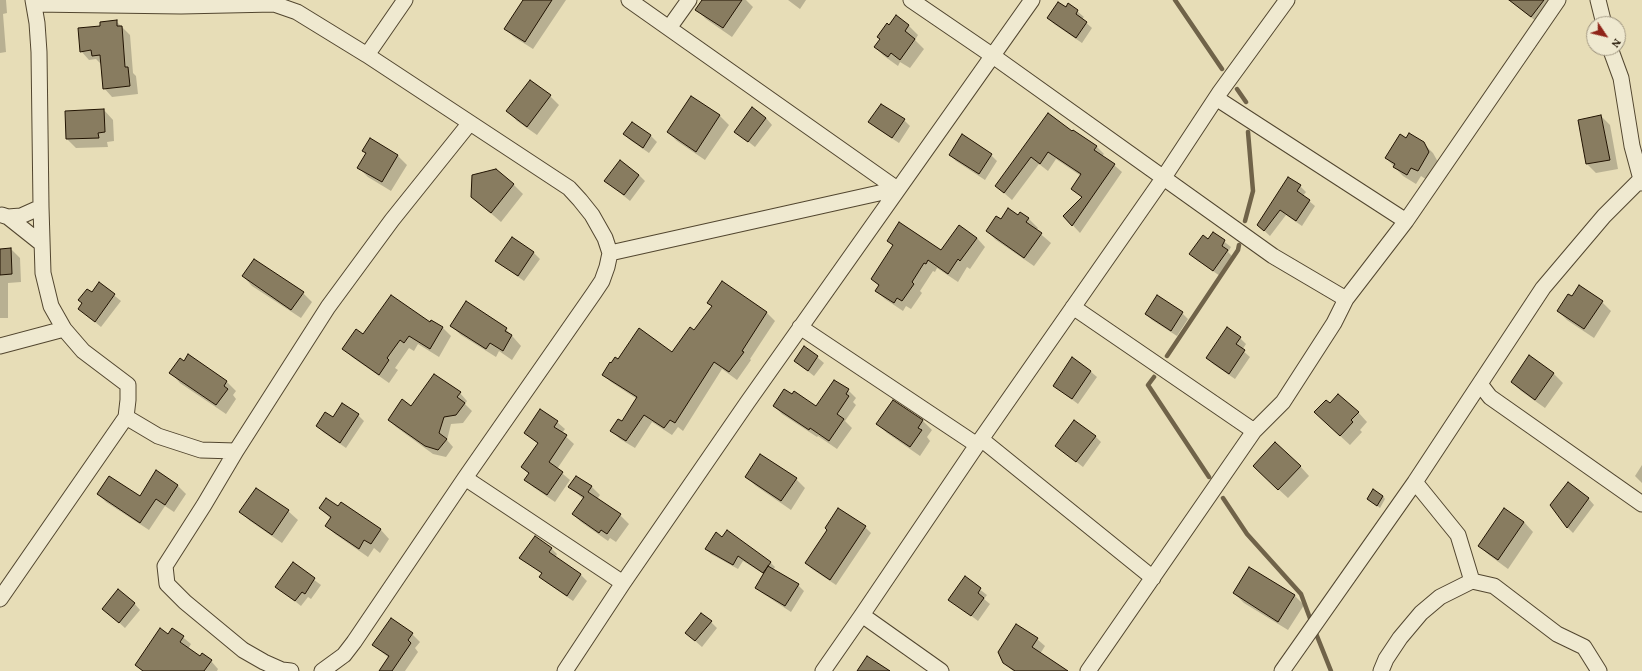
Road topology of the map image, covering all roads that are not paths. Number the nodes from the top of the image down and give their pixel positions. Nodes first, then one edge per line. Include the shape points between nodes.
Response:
1 (405, 0) edge
2 (628, 0) edge
3 (689, 0) edge
4 (911, 0) edge
5 (1032, 0) edge
6 (1287, 0) edge
7 (1558, 0) edge
8 (1598, 0) edge
9 (34, 2) edge
10 (1602, 16) edge
11 (669, 28) junction
12 (367, 55) junction
13 (992, 56) junction
14 (1613, 56) edge
15 (1216, 98) junction
16 (469, 124) junction
17 (1164, 177) junction
18 (1642, 181) edge
19 (897, 190) junction
20 (40, 207) junction
21 (4, 216) edge
22 (1406, 220) junction
23 (42, 244) junction
24 (610, 254) junction
25 (1346, 299) junction
26 (1073, 307) junction
27 (800, 327) junction
28 (64, 330) junction
29 (0, 346) edge
30 (1480, 384) junction
31 (126, 417) junction
32 (1254, 431) junction
33 (979, 442) junction
34 (236, 451) junction
35 (465, 478) junction
36 (1415, 482) junction
37 (1642, 504) edge
38 (1153, 578) junction
39 (1472, 581) junction
40 (623, 583) junction
41 (0, 599) edge
42 (862, 615) junction
43 (291, 671) edge
44 (322, 671) edge
45 (565, 671) edge
46 (822, 671) edge
47 (940, 671) edge
48 (1088, 671) edge
49 (1282, 671) edge
50 (1381, 671) edge
51 (1599, 671) edge

1 - 12 street
2 - 11 street
3 - 11 street
4 - 13 street
5 - 13 street
6 - 15 street
7 - 22 street
8 - 10 street
9 - 12 street via 181,6 274,4 297,12
9 - 20 street via 39,52
11 - 19 street
12 - 16 street
13 - 17 street
13 - 19 street
14 - 18 street via 1621,78 1632,146
15 - 17 street
15 - 22 street
16 - 24 street via 569,188 592,215 605,238
16 - 34 street via 392,220 328,307
17 - 25 street via 1273,256
17 - 26 street
18 - 30 street via 1604,216 1543,288
19 - 24 street
19 - 27 street
20 - 21 street via 21,216
20 - 23 street
21 - 23 street
22 - 25 street
23 - 28 street via 44,273 51,306
24 - 35 street via 602,281
25 - 32 street via 1334,323 1283,402
26 - 32 street
26 - 33 street
27 - 33 street
27 - 40 street
28 - 29 street
28 - 31 street via 84,351 128,385
30 - 36 street
30 - 37 street via 1490,397
31 - 34 street via 158,436 201,450
31 - 41 street
32 - 38 street
33 - 38 street
33 - 42 street
34 - 43 street via 165,566 168,584 185,602 243,650 282,670
35 - 40 street
35 - 44 street via 344,656
36 - 39 street via 1458,535
36 - 49 street
38 - 48 street
39 - 50 street via 1440,597 1421,613 1400,638
39 - 51 street via 1494,586 1557,634 1584,647
40 - 45 street
42 - 46 street
42 - 47 street

